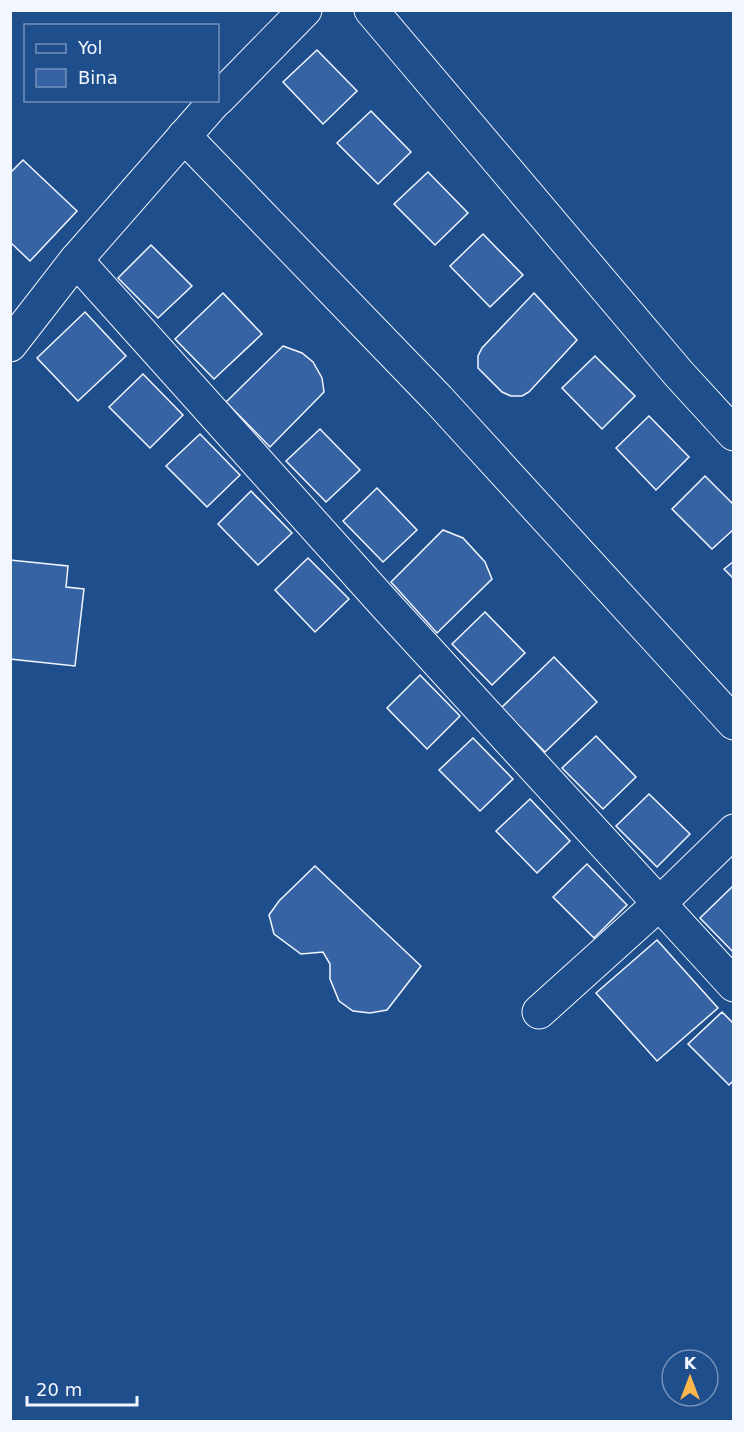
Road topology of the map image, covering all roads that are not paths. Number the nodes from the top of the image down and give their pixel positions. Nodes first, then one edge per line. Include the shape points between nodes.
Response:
1 (305, 10) edge
2 (371, 10) edge
3 (219, 98) edge
4 (215, 102) edge
5 (184, 136) junction
6 (76, 260) junction
7 (10, 345) edge
8 (734, 434) edge
9 (734, 723) edge
10 (734, 831) edge
11 (660, 903) junction
12 (734, 985) edge
13 (539, 1012) dead end

1 - 3 street
2 - 8 street
4 - 5 street
5 - 6 street
5 - 9 street via 438,399
6 - 7 street
6 - 11 street
10 - 11 street
11 - 12 street
11 - 13 street

